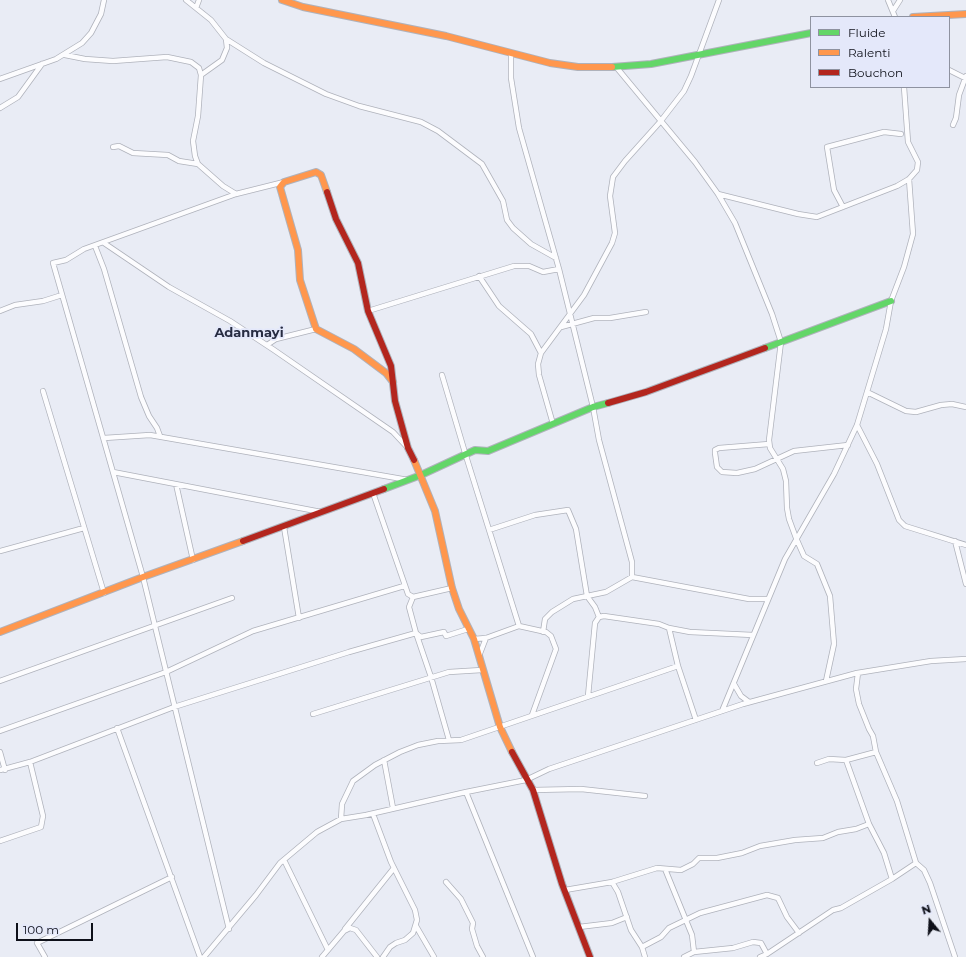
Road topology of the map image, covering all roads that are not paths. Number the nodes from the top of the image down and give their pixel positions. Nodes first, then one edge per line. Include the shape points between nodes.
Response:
1 (104, 0) edge
2 (186, 0) edge
3 (199, 0) edge
4 (282, 0) edge
5 (719, 0) edge
6 (888, 0) edge
7 (900, 0) edge
8 (196, 8) junction
9 (893, 11) junction
10 (966, 14) edge
11 (895, 16) edge
12 (931, 16) edge
13 (810, 33) edge
14 (226, 39) junction
15 (511, 53) junction
16 (65, 54) junction
17 (697, 57) junction
18 (42, 64) junction
19 (617, 68) junction
20 (950, 70) edge
21 (201, 75) junction
22 (966, 77) edge
23 (0, 79) edge
24 (904, 88) edge
25 (0, 108) edge
26 (660, 122) junction
27 (953, 125) dead end
28 (900, 134) dead end
29 (113, 148) dead end
30 (198, 164) junction
31 (909, 179) junction
32 (284, 182) junction
33 (236, 194) junction
34 (718, 194) junction
35 (843, 207) junction
36 (104, 243) junction
37 (95, 246) junction
38 (556, 258) junction
39 (559, 269) junction
40 (479, 276) junction
41 (62, 295) junction
42 (891, 301) junction
43 (0, 311) edge
44 (368, 312) junction
45 (646, 312) dead end
46 (570, 313) junction
47 (572, 324) junction
48 (562, 327) junction
49 (316, 329) junction
50 (780, 342) junction
51 (267, 345) junction
52 (541, 353) junction
53 (442, 375) dead end
54 (393, 382) junction
55 (43, 391) dead end
56 (867, 392) junction
57 (593, 407) junction
58 (966, 407) edge
59 (553, 424) junction
60 (857, 425) junction
61 (160, 436) junction
62 (104, 438) junction
63 (769, 444) junction
64 (848, 445) junction
65 (408, 448) junction
66 (466, 456) junction
67 (777, 459) junction
68 (113, 472) junction
69 (421, 475) junction
70 (409, 480) junction
71 (176, 484) junction
72 (373, 493) junction
73 (321, 512) junction
74 (284, 526) junction
75 (84, 528) junction
76 (489, 530) junction
77 (796, 538) junction
78 (954, 541) junction
79 (966, 546) edge
80 (0, 551) edge
81 (958, 552) junction
82 (193, 560) junction
83 (143, 577) junction
84 (632, 577) junction
85 (966, 584) edge
86 (404, 586) junction
87 (452, 588) junction
88 (104, 593) junction
89 (587, 596) junction
90 (413, 597) junction
91 (232, 598) dead end
92 (768, 599) junction
93 (599, 617) junction
94 (299, 618) junction
95 (154, 626) junction
96 (519, 626) junction
97 (669, 628) junction
98 (468, 629) junction
99 (0, 632) edge
100 (543, 632) junction
101 (416, 634) junction
102 (753, 635) junction
103 (486, 638) junction
104 (474, 639) junction
105 (479, 656) junction
106 (966, 659) edge
107 (678, 666) junction
108 (482, 670) junction
109 (166, 672) junction
110 (858, 673) junction
111 (431, 677) junction
112 (0, 681) edge
113 (826, 681) junction
114 (734, 684) junction
115 (588, 696) junction
116 (749, 702) junction
117 (174, 707) junction
118 (722, 711) junction
119 (313, 714) dead end
120 (532, 715) junction
121 (696, 720) junction
122 (500, 727) junction
123 (117, 728) junction
124 (0, 731) edge
125 (449, 740) junction
126 (0, 752) edge
127 (876, 752) junction
128 (384, 760) junction
129 (846, 760) junction
130 (30, 762) junction
131 (817, 763) dead end
132 (2, 770) edge
133 (526, 780) junction
134 (533, 790) junction
135 (466, 792) junction
136 (646, 796) dead end
137 (393, 808) junction
138 (373, 814) junction
139 (341, 819) junction
140 (869, 824) junction
141 (0, 841) edge
142 (284, 860) junction
143 (916, 863) junction
144 (394, 868) junction
145 (665, 869) junction
146 (172, 876) junction
147 (892, 879) junction
148 (446, 882) dead end
149 (612, 882) junction
150 (565, 890) junction
151 (628, 917) junction
152 (686, 919) junction
153 (416, 926) junction
154 (579, 927) junction
155 (229, 929) junction
156 (344, 930) junction
157 (799, 933) junction
158 (642, 946) junction
159 (328, 950) junction
160 (694, 952) junction
161 (767, 954) junction
162 (45, 957) edge
163 (200, 957) edge
164 (204, 957) edge
165 (322, 957) edge
166 (377, 957) edge
167 (383, 957) edge
168 (434, 957) edge
169 (483, 957) edge
170 (533, 957) edge
171 (590, 957) edge
172 (645, 957) edge
173 (684, 957) edge
174 (760, 957) edge
175 (955, 957) edge

1 - 16 street via 101,14 91,33 82,43
2 - 8 street
3 - 8 street
4 - 15 street via 303,7 432,33
5 - 17 street
6 - 9 street
7 - 9 street
8 - 14 street via 211,20
9 - 11 street
10 - 12 street
13 - 17 street
14 - 21 street via 227,48 222,60
14 - 38 street via 264,63 326,94 359,106 421,122 438,131 482,164 513,228 531,244
15 - 19 street via 578,67
15 - 38 street via 511,78 519,128
16 - 18 street
16 - 21 street via 85,59 113,61 168,57 191,62 199,68
17 - 19 street
17 - 26 street via 684,91
18 - 23 street
18 - 25 street via 18,97
19 - 26 street
20 - 22 street
21 - 30 street via 193,141
22 - 27 street via 959,95
24 - 31 street via 908,142 918,162 917,170
26 - 34 street via 695,162
26 - 46 street via 613,177 610,196 614,239 584,295
28 - 35 street via 884,132 827,147 834,190
29 - 30 street via 119,146 128,152 138,154 168,155 179,161
30 - 33 street
31 - 35 street
31 - 42 street via 913,234
32 - 33 street
32 - 44 street via 310,173 316,172 321,175 336,219 358,263
32 - 49 street via 280,187 281,194 298,250 300,280
33 - 36 street
34 - 35 street via 813,217
34 - 50 street via 735,223 754,266
36 - 37 street
36 - 51 street
37 - 41 street via 66,260 53,263
37 - 61 street via 141,397 148,416
38 - 39 street
39 - 40 street via 543,272 522,265
39 - 46 street
40 - 44 street
40 - 52 street via 499,306 531,334
41 - 43 street via 15,305
41 - 62 street
42 - 50 street
42 - 56 street via 886,329
44 - 54 street via 391,366
45 - 47 street via 594,318
46 - 47 street
46 - 48 street
47 - 48 street
47 - 57 street
48 - 52 street
49 - 51 street via 276,339
49 - 54 street via 354,349 386,373
50 - 57 street via 646,392
50 - 63 street
51 - 65 street via 393,432
52 - 59 street via 539,375
53 - 66 street
54 - 65 street via 395,401
55 - 75 street
56 - 58 street via 906,411 916,412 952,404
56 - 60 street
57 - 59 street
57 - 84 street via 632,562
59 - 66 street via 488,451 475,450
60 - 64 street
60 - 78 street via 877,464 899,520 904,526
61 - 62 street
61 - 70 street
62 - 68 street
63 - 67 street
63 - 67 street via 719,448 715,450 717,467 722,472 737,473 755,469
64 - 67 street via 794,451
64 - 77 street
65 - 69 street
66 - 69 street
66 - 76 street
67 - 77 street via 786,481 786,508
68 - 71 street
68 - 83 street
69 - 70 street
69 - 87 street via 435,512
70 - 72 street
71 - 73 street
71 - 82 street
72 - 73 street
72 - 86 street
73 - 74 street
74 - 82 street
74 - 94 street
75 - 80 street
75 - 88 street
76 - 89 street via 535,515 568,510 576,528
76 - 96 street
77 - 92 street
77 - 113 street via 804,556 817,564 830,596 834,644
78 - 79 street
78 - 81 street
79 - 81 street
81 - 85 street
82 - 83 street
83 - 88 street
83 - 95 street
84 - 89 street via 606,592
84 - 92 street via 749,599
86 - 90 street
86 - 94 street
87 - 90 street
87 - 98 street
88 - 99 street
89 - 93 street
89 - 100 street via 573,599 552,612 545,619
90 - 101 street via 409,607
91 - 95 street
92 - 102 street
93 - 97 street via 659,624
93 - 115 street via 595,623
94 - 109 street via 253,630
95 - 109 street
95 - 112 street
96 - 100 street
96 - 103 street
97 - 102 street via 690,632
97 - 107 street
98 - 101 street via 446,636 444,632 421,637
98 - 104 street
100 - 120 street via 551,636 556,649
101 - 111 street
101 - 117 street via 349,652
102 - 114 street
103 - 104 street
103 - 105 street
104 - 105 street
105 - 108 street
106 - 110 street via 931,661
107 - 115 street
107 - 121 street
108 - 111 street via 449,672
108 - 122 street
109 - 117 street
109 - 124 street
110 - 113 street
110 - 127 street via 856,689 859,704 873,736
111 - 119 street
111 - 125 street
113 - 116 street
114 - 116 street via 741,696
114 - 118 street
115 - 120 street
116 - 118 street
117 - 123 street
117 - 155 street
118 - 121 street
120 - 122 street
121 - 133 street via 549,769
122 - 125 street via 461,740
122 - 133 street
123 - 130 street
123 - 146 street
125 - 128 street via 418,745
126 - 132 street
127 - 129 street
127 - 143 street via 897,801
128 - 137 street
128 - 139 street via 353,781 342,804
129 - 131 street via 829,759
129 - 140 street
130 - 132 street
130 - 141 street via 43,816 41,827
133 - 134 street
133 - 135 street
134 - 136 street via 581,789
134 - 150 street
135 - 137 street
135 - 170 street
137 - 138 street
138 - 139 street
138 - 144 street
139 - 142 street via 318,832
140 - 145 street via 823,838 760,846 717,858 699,858 681,870
140 - 147 street via 884,853
142 - 155 street
142 - 159 street
143 - 147 street
143 - 175 street via 924,870 930,883
144 - 153 street via 415,910
144 - 156 street
145 - 149 street via 657,868
145 - 152 street
146 - 162 street via 37,943
146 - 163 street
147 - 157 street via 833,910
148 - 169 street via 464,906 473,924 477,946
149 - 150 street
149 - 151 street
150 - 154 street
151 - 154 street via 612,923
151 - 158 street via 631,930
152 - 157 street via 715,908 724,908 767,895 778,898 787,917
152 - 158 street via 669,928 661,937
152 - 160 street via 692,935
153 - 167 street via 413,933 390,947
153 - 168 street
154 - 171 street
155 - 164 street
156 - 159 street
156 - 166 street via 356,930
157 - 161 street
158 - 172 street
159 - 165 street
160 - 161 street via 733,948 753,942 761,943
160 - 173 street
161 - 174 street

